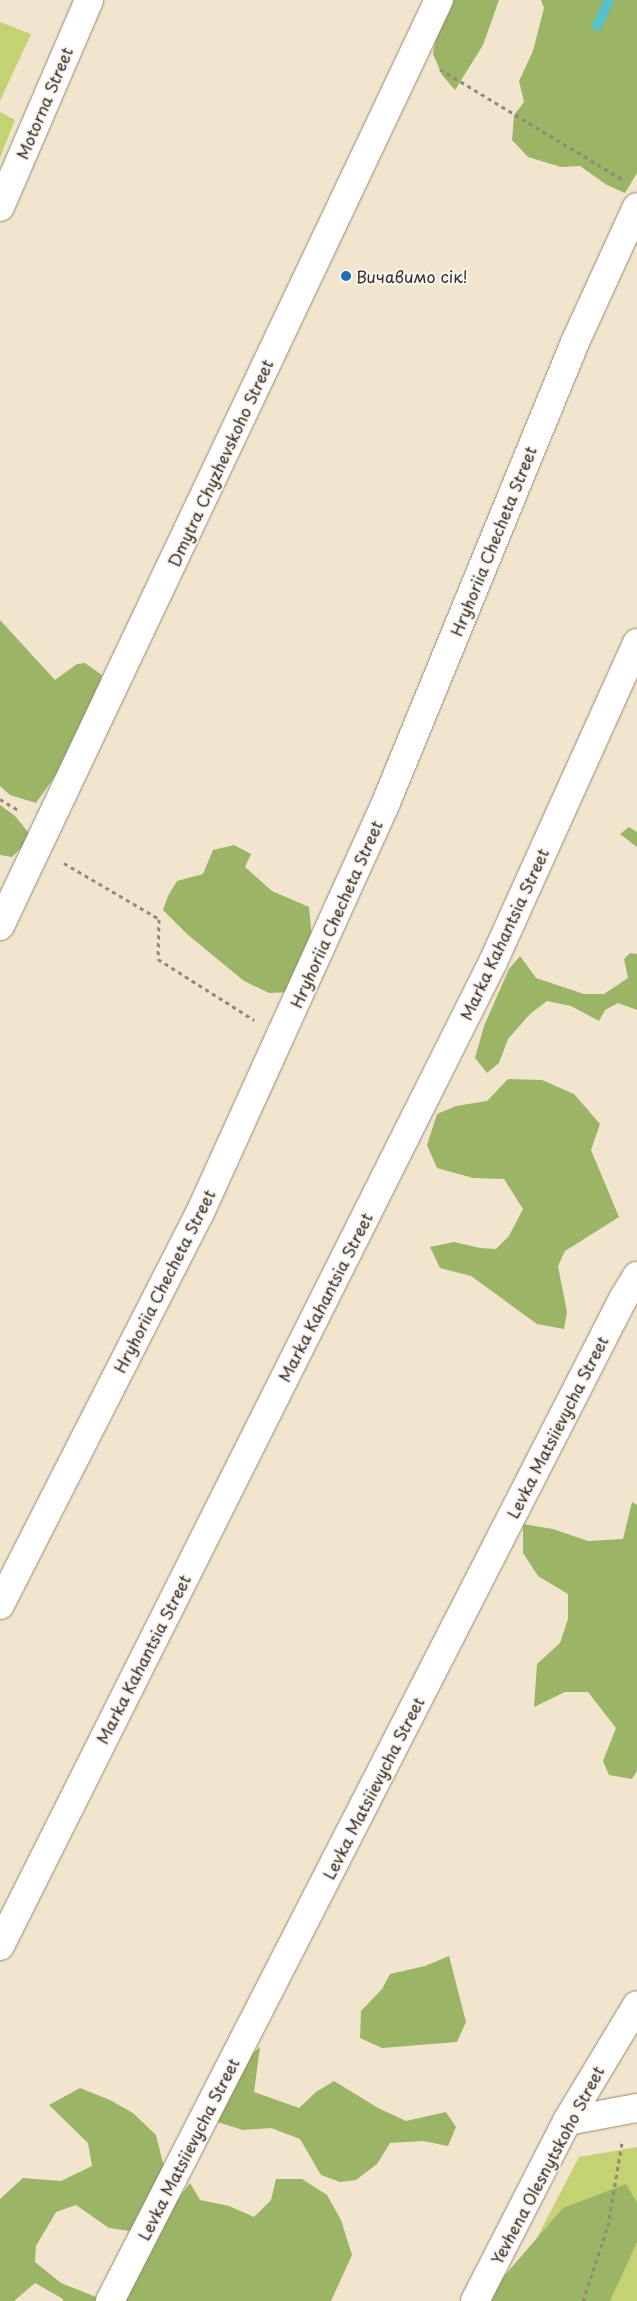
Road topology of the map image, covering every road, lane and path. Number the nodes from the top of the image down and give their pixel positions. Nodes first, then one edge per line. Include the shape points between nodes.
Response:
1 (89, 0) edge
2 (439, 0) edge
3 (414, 53) junction
4 (633, 195) edge
5 (0, 207) edge
6 (637, 643) edge
7 (37, 847) junction
8 (0, 926) edge
9 (280, 1036) junction
10 (637, 1276) edge
11 (0, 1605) edge
12 (0, 1946) edge
13 (637, 2006) edge
14 (632, 2109) edge
15 (567, 2121) junction
16 (110, 2301) edge
17 (475, 2301) edge
18 (583, 2301) edge

1 - 5 street, Motorna Street
2 - 3 street, Dmytra Chyzhevskoho Street
3 - 4 path
3 - 7 street, Dmytra Chyzhevskoho Street
4 - 9 street, Hryhoriia Checheta Street via 385,805
6 - 12 street, Marka Kahantsia Street via 493,962
7 - 8 street, Dmytra Chyzhevskoho Street
7 - 9 path via 159,919 158,959
9 - 11 street, Hryhoriia Checheta Street via 199,1214
10 - 16 street, Levka Matsiievycha Street
13 - 15 street, Yevhena Olesnytskoho Street
14 - 15 street
14 - 18 path via 608,2226
15 - 17 street, Yevhena Olesnytskoho Street

